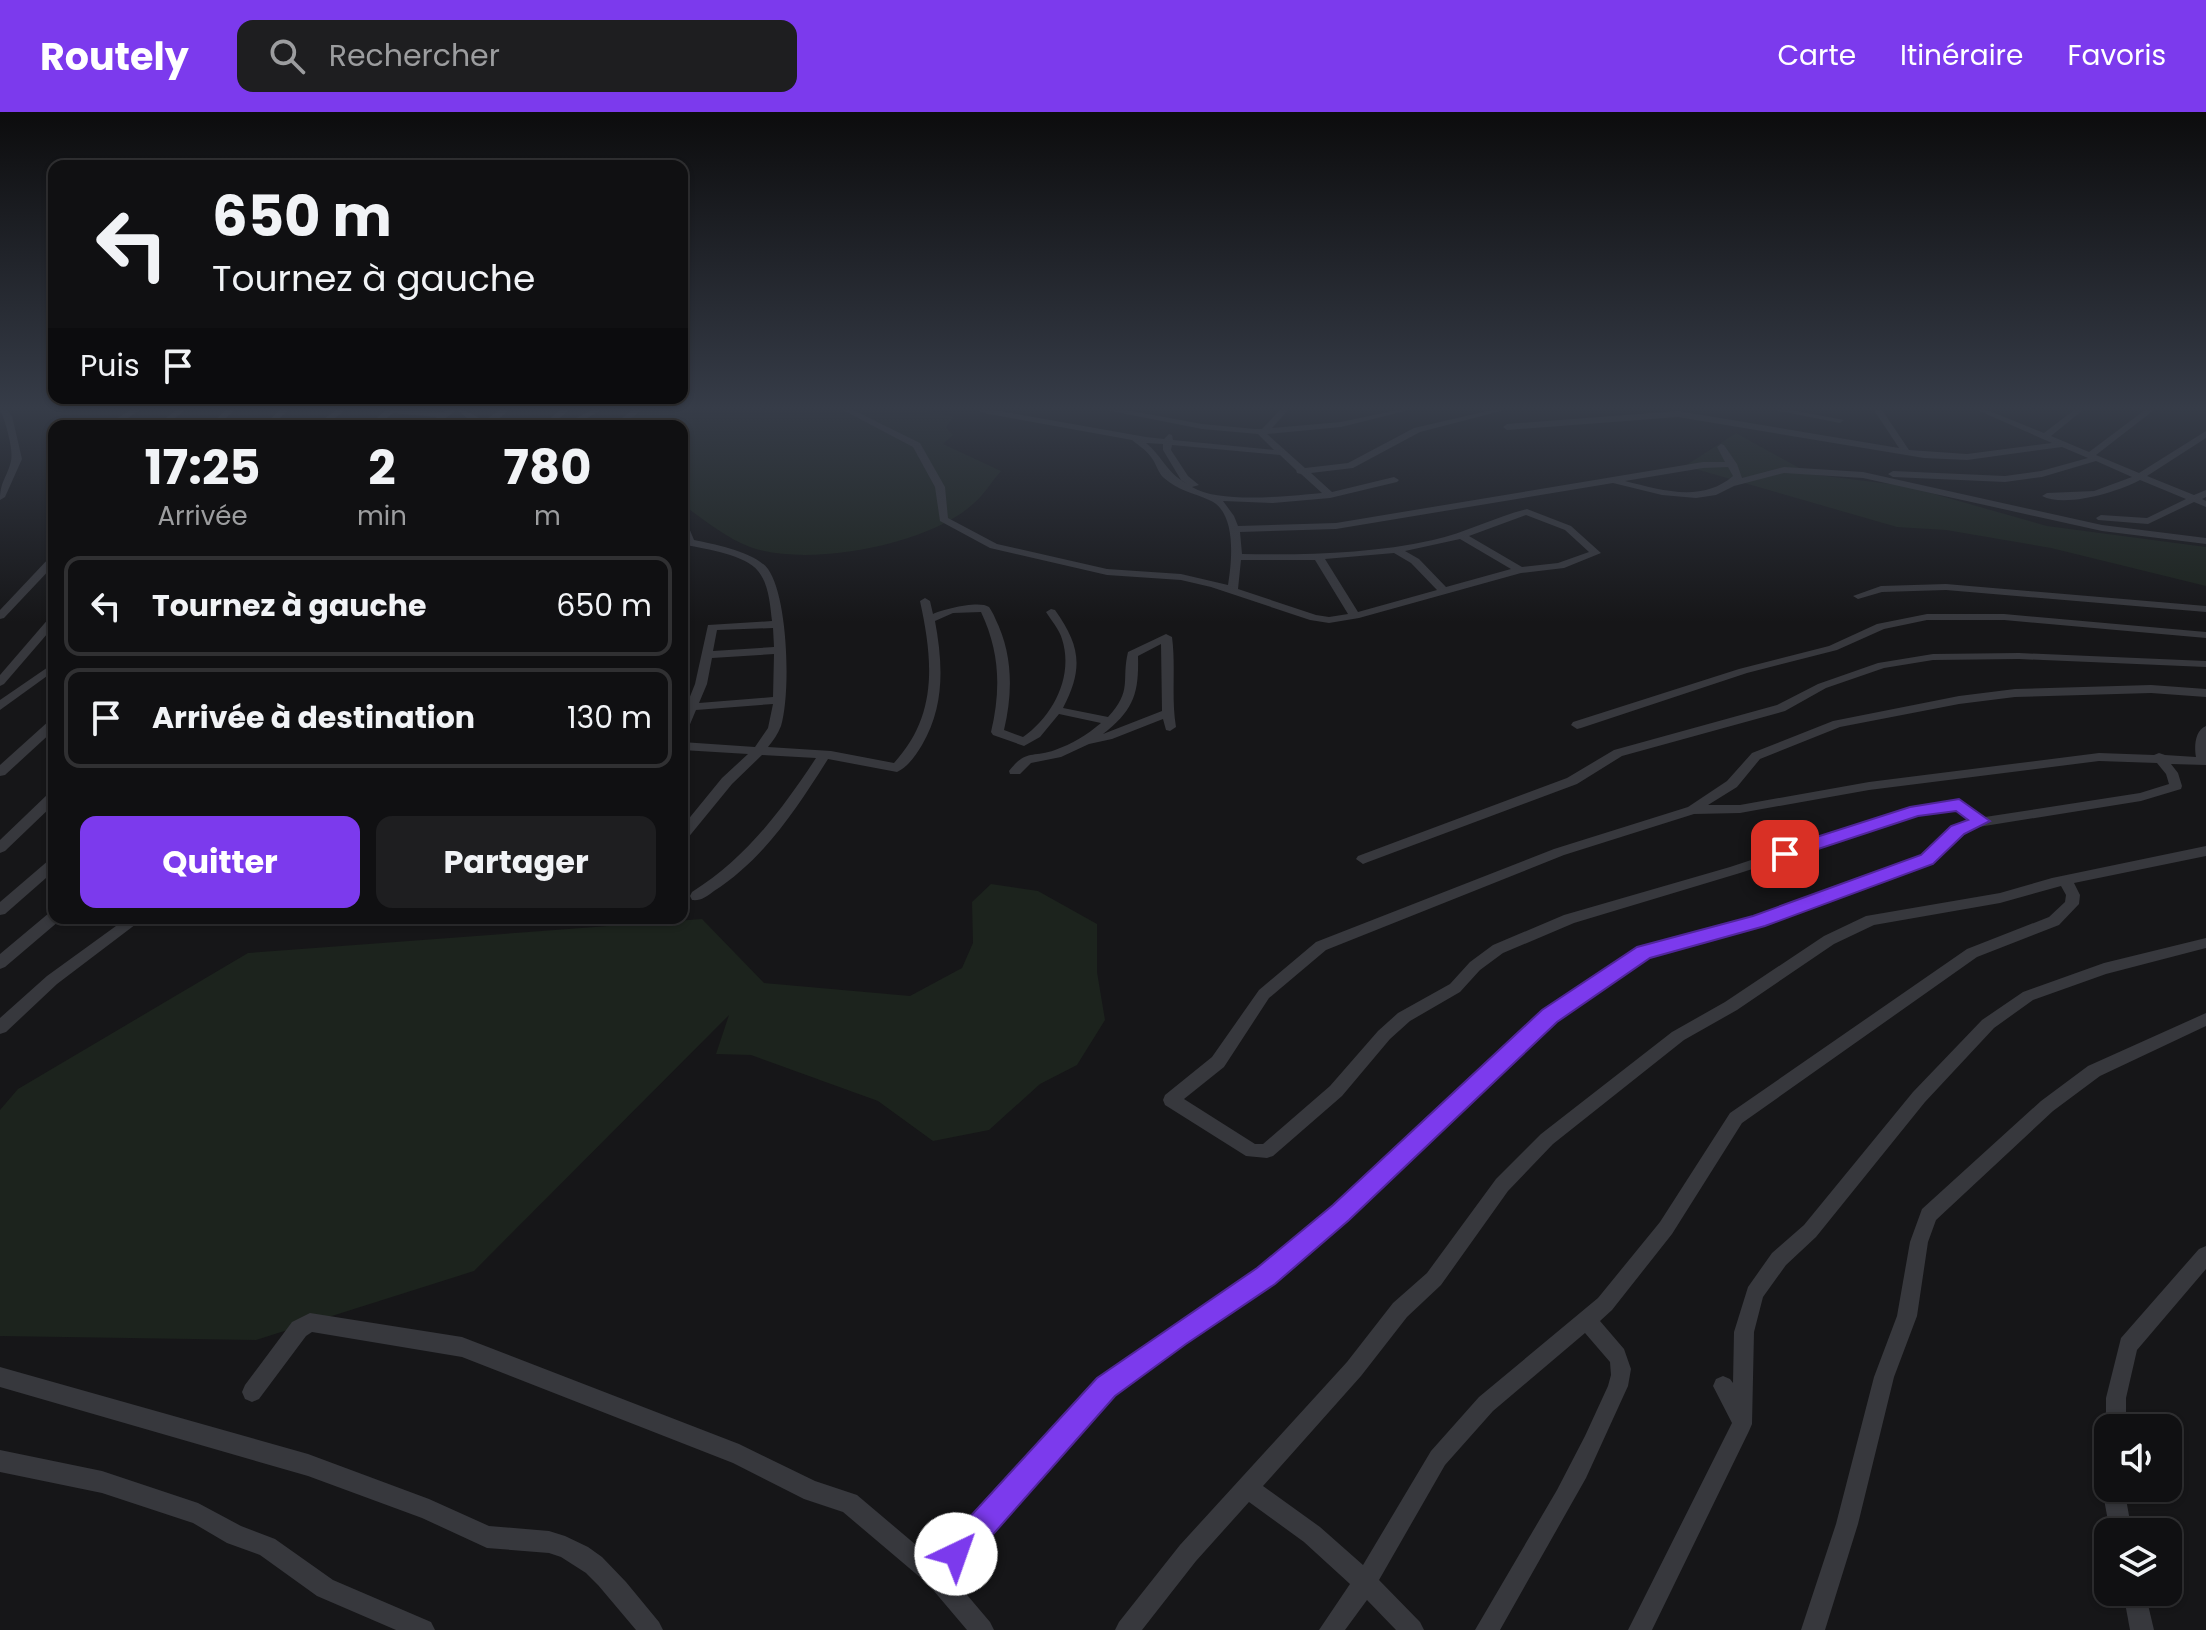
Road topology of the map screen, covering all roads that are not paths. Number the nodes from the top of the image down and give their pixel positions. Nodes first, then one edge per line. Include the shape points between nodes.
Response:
1 (937, 481) edge
2 (1174, 481) edge
3 (1188, 481) edge
4 (1312, 481) edge
5 (1390, 481) edge
6 (1603, 481) edge
7 (1741, 481) edge
8 (1889, 481) edge
9 (2131, 481) edge
10 (2148, 481) edge
11 (1596, 482) junction
12 (1733, 483) joint
13 (2206, 493) edge
14 (1330, 495) junction
15 (2047, 496) dead end
16 (1214, 498) junction
17 (2195, 499) junction
18 (2206, 504) edge
19 (2101, 518) dead end
20 (1233, 529) junction
21 (1462, 536) junction
22 (688, 540) edge
23 (2206, 541) edge
24 (1396, 550) junction
25 (1236, 557) junction
26 (1319, 558) junction
27 (48, 565) edge
28 (1520, 570) junction
29 (1233, 589) junction
30 (1444, 591) junction
31 (1858, 596) dead end
32 (925, 601) dead end
33 (2206, 609) edge
34 (1051, 612) dead end
35 (0, 616) edge
36 (1355, 616) junction
37 (930, 619) junction
38 (778, 624) junction
39 (48, 626) edge
40 (2206, 635) edge
41 (780, 650) junction
42 (708, 655) junction
43 (2206, 664) edge
44 (48, 670) edge
45 (0, 682) edge
46 (2206, 693) edge
47 (777, 700) junction
48 (0, 706) edge
49 (688, 708) edge
50 (1057, 710) junction
51 (1109, 721) junction
52 (1577, 725) dead end
53 (48, 728) edge
54 (2206, 730) edge
55 (1090, 740) junction
56 (688, 746) edge
57 (755, 752) junction
58 (824, 756) junction
59 (2159, 757) junction
60 (2205, 761) edge
61 (1015, 771) dead end
62 (0, 772) edge
63 (48, 802) edge
64 (1693, 810) junction
65 (1981, 821) junction
66 (688, 829) edge
67 (0, 848) edge
68 (2206, 851) edge
69 (1363, 859) dead end
70 (48, 868) edge
71 (2066, 881) junction
72 (697, 896) dead end
73 (0, 910) edge
74 (48, 922) edge
75 (129, 924) edge
76 (2206, 943) edge
77 (0, 963) edge
78 (2206, 1019) edge
79 (0, 1028) edge
80 (2206, 1255) edge
81 (1586, 1321) junction
82 (0, 1377) edge
83 (1723, 1386) dead end
84 (252, 1392) dead end
85 (2116, 1414) edge
86 (1742, 1424) junction
87 (0, 1461) edge
88 (1246, 1488) junction
89 (936, 1576) junction
90 (1366, 1581) junction
91 (2137, 1606) edge
92 (423, 1630) edge
93 (651, 1630) edge
94 (982, 1630) edge
95 (1127, 1630) edge
96 (1331, 1630) edge
97 (1412, 1630) edge
98 (1487, 1630) edge
99 (1640, 1630) edge
100 (1813, 1630) edge
101 (2142, 1630) edge

1 - 29 street via 943,519 981,541 1107,572 1181,577
2 - 16 street
3 - 16 street
4 - 14 street
5 - 14 street
6 - 11 street
7 - 12 street
8 - 23 street via 2102,528
9 - 15 street via 2096,495
10 - 17 street
11 - 12 street via 1672,495
11 - 20 street via 1336,526
13 - 17 street
14 - 16 street
16 - 20 street via 1229,509
17 - 18 street
17 - 19 street via 2148,521
20 - 25 street
21 - 24 street
21 - 28 street
21 - 28 street via 1527,512 1568,528 1596,550 1595,556 1560,566
22 - 38 street via 706,542 763,571
24 - 26 street
24 - 30 street
25 - 26 street
25 - 29 street
26 - 36 street
27 - 35 street
28 - 30 street
29 - 36 street via 1314,618
30 - 36 street
31 - 33 street via 1881,589 1946,587
32 - 37 street
34 - 50 street via 1069,644 1068,679
37 - 50 street via 951,610 985,609 1001,645 1006,701 999,735 1024,742
37 - 58 street via 934,702 921,740 895,769
38 - 41 street
38 - 42 street via 713,626
39 - 45 street
40 - 52 street via 2004,617 1927,617 1881,626 1833,648
41 - 42 street
41 - 47 street
42 - 49 street
43 - 69 street via 2019,656 1933,657 1882,665 1822,686 1781,708 1618,753 1572,781
44 - 48 street
46 - 64 street via 2015,693 1837,724 1756,756 1732,784
47 - 49 street
47 - 57 street via 774,727
50 - 51 street
51 - 55 street
51 - 55 street via 1131,691 1132,654 1166,637 1168,720
53 - 62 street
54 - 60 street via 2200,747
55 - 61 street via 1039,760 1027,759
56 - 57 street
57 - 58 street
57 - 66 street
58 - 72 street via 741,866
59 - 60 street
59 - 64 street via 2099,757 1869,786 1740,809
59 - 65 street via 2176,786 2141,797
63 - 67 street
64 - 65 street via 1559,852 1321,946 1264,994 1218,1062 1171,1100 1252,1151 1267,1151 1336,1091 1404,1017 1455,988 1498,949 1569,919 1916,811 1959,805
65 - 89 street via 1957,830 1927,860 1758,922 1644,953 1550,1016 1277,1267 1106,1387
68 - 71 street
70 - 73 street
71 - 81 street via 2072,904 2054,921 1972,953 1736,1118 1666,1228
71 - 88 street via 1871,920 1829,940 1678,1036 1547,1139 1502,1185 1434,1279 1400,1310
74 - 77 street
75 - 79 street via 52,980
76 - 86 street via 2104,969 2028,996 1988,1024 1919,1097 1755,1293 1744,1332
78 - 100 street via 2094,1071 2047,1106 1928,1215 1907,1316 1884,1377 1847,1524
80 - 85 street via 2128,1345
81 - 90 street via 1486,1404 1438,1458
81 - 98 street via 1617,1354 1620,1380 1566,1497
82 - 93 street via 188,1427 377,1487 487,1537 569,1548 588,1558
83 - 86 street
84 - 89 street via 299,1329 310,1322 462,1347 849,1503
86 - 99 street
87 - 92 street via 102,1482 198,1514 267,1547 325,1588
88 - 90 street via 1274,1504
88 - 95 street
89 - 94 street
90 - 96 street
90 - 97 street
91 - 101 street

